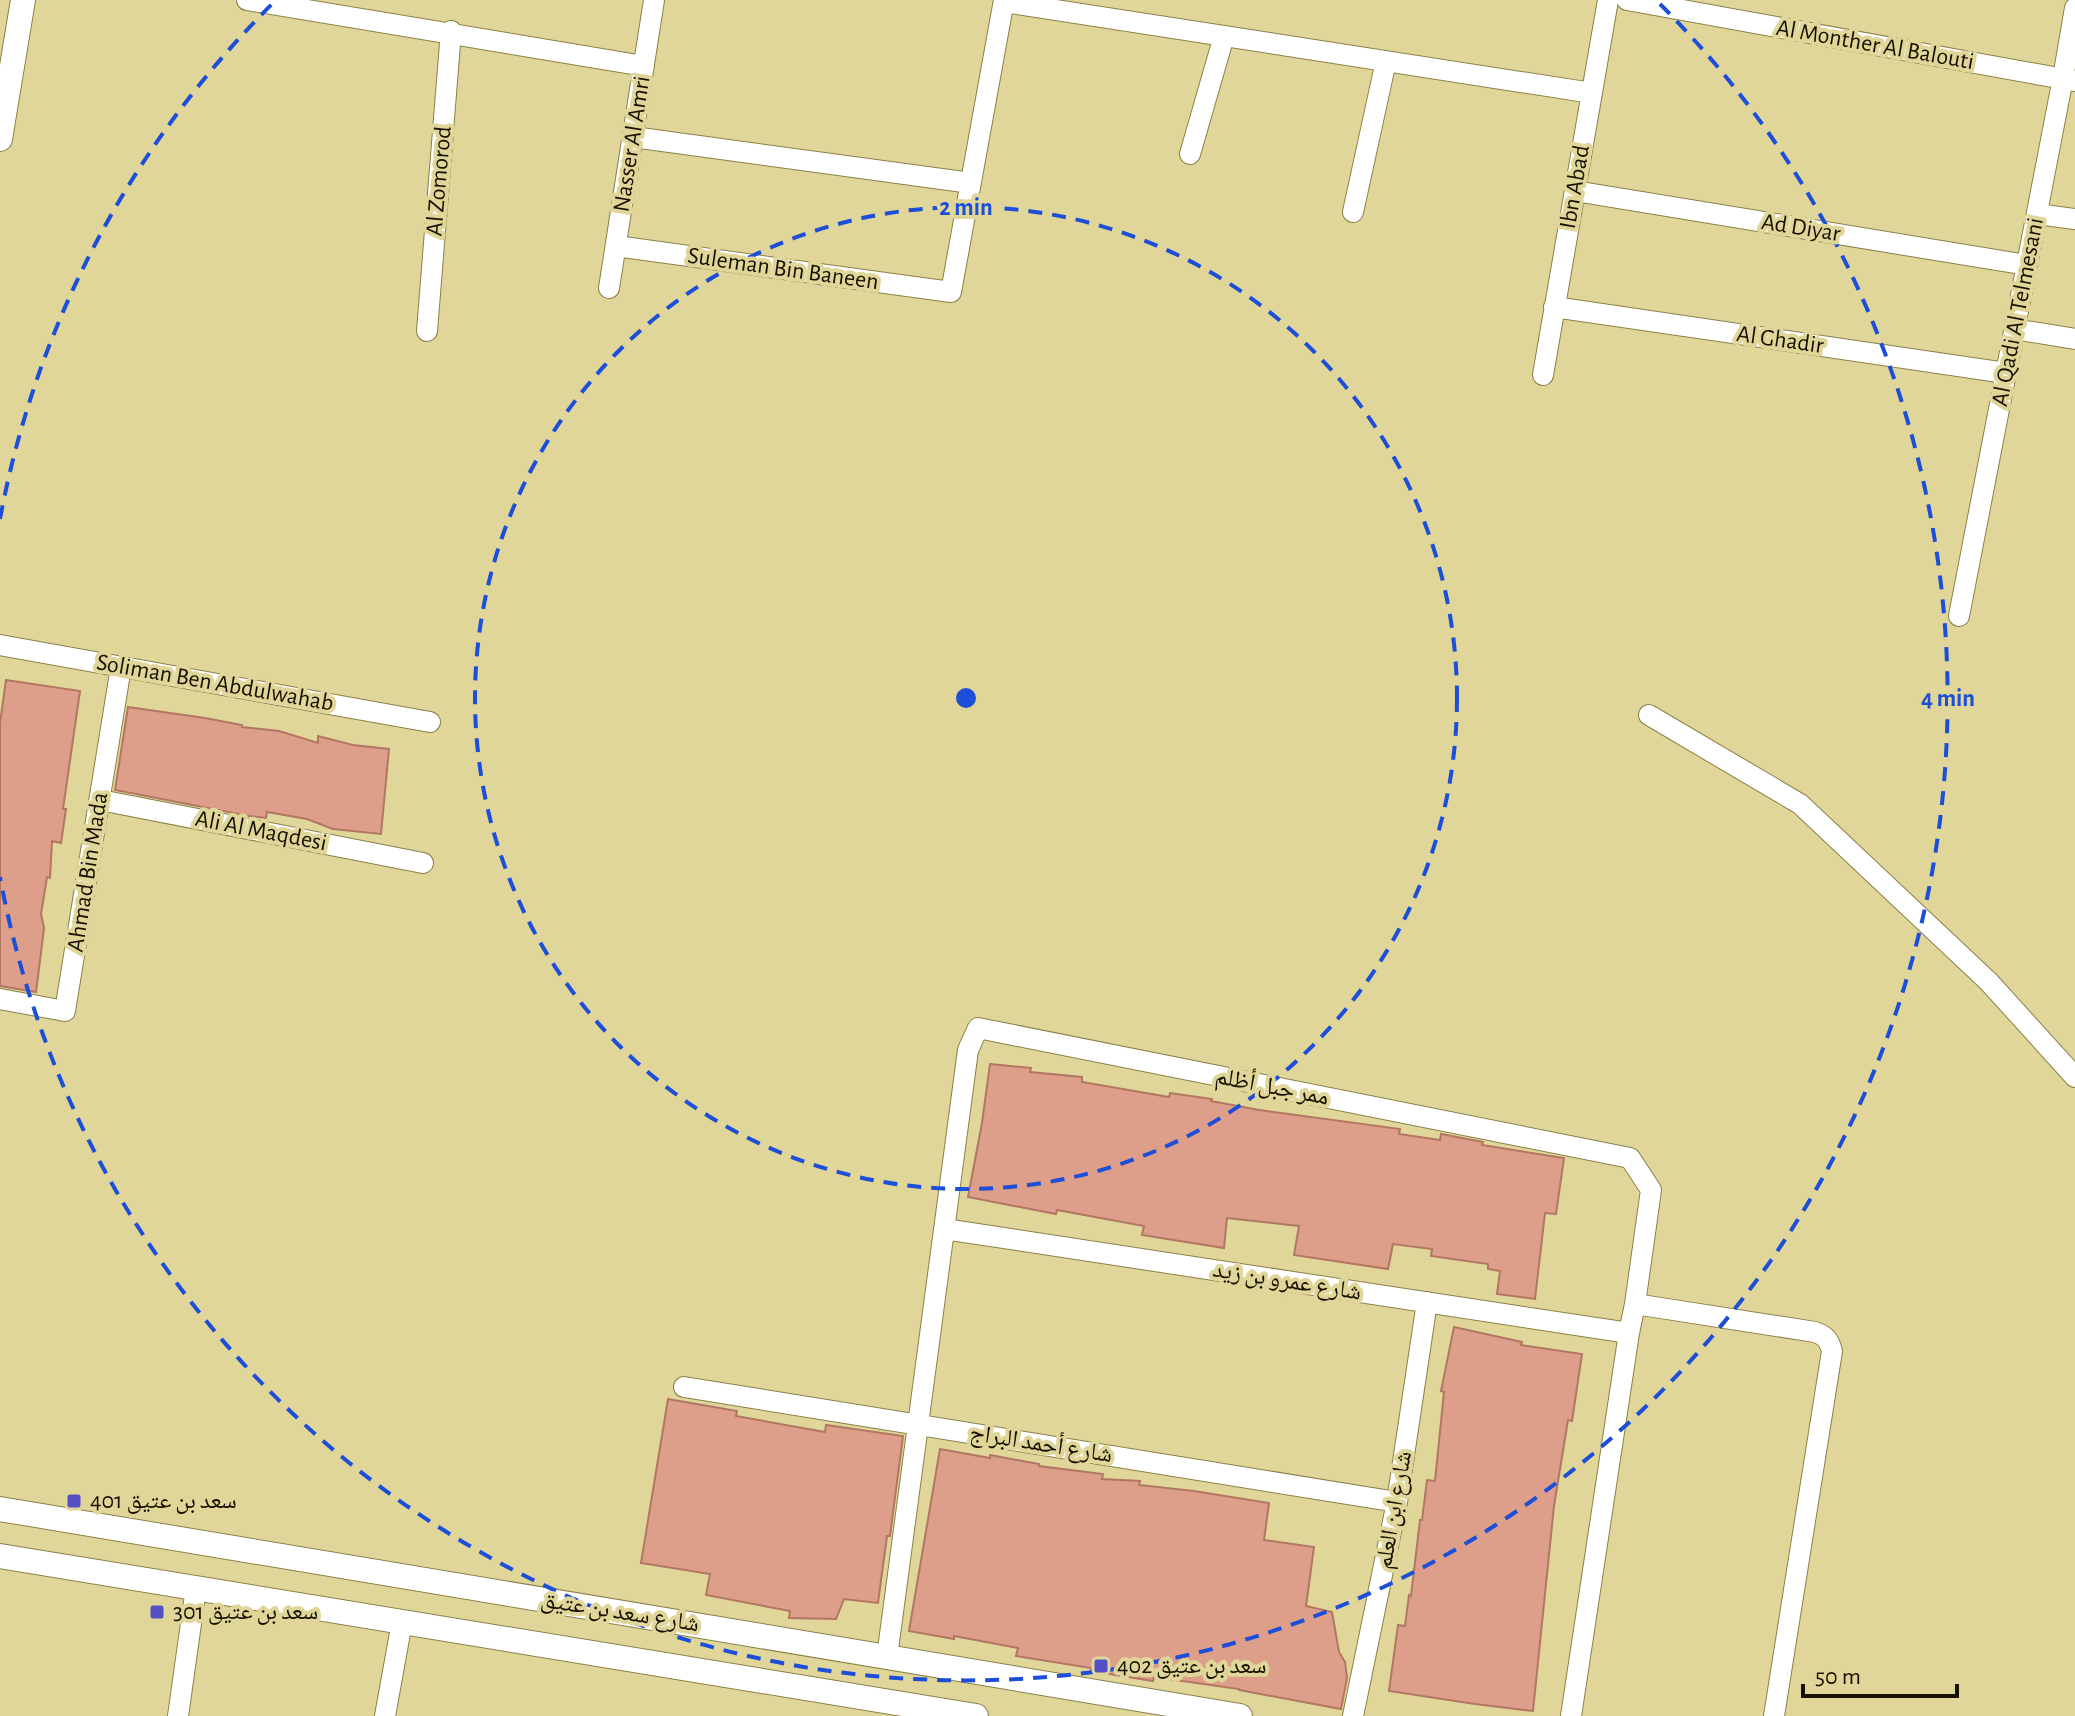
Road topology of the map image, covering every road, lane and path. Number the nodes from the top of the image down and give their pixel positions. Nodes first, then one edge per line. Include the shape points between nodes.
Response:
1 (23, 0) edge
2 (247, 0) edge
3 (654, 0) edge
4 (1608, 0) edge
5 (1627, 0) edge
6 (1004, 1) edge
7 (2075, 8) edge
8 (451, 32) junction
9 (1224, 36) junction
10 (1386, 61) junction
11 (644, 66) junction
12 (2069, 80) edge
13 (1592, 93) junction
14 (633, 137) junction
15 (0, 139) edge
16 (1190, 154) dead end
17 (971, 183) junction
18 (1575, 191) junction
19 (1353, 212) dead end
20 (2037, 214) junction
21 (2075, 219) edge
22 (616, 246) junction
23 (2027, 265) junction
24 (609, 288) dead end
25 (1554, 307) junction
26 (2014, 329) junction
27 (427, 331) dead end
28 (2075, 339) edge
29 (2006, 373) junction
30 (1543, 375) dead end
31 (1959, 616) dead end
32 (0, 645) edge
33 (121, 667) junction
34 (1649, 715) dead end
35 (430, 722) dead end
36 (100, 800) junction
37 (423, 863) dead end
38 (0, 999) edge
39 (2075, 1077) edge
40 (944, 1229) junction
41 (1427, 1302) junction
42 (1635, 1304) junction
43 (1629, 1333) junction
44 (684, 1387) dead end
45 (918, 1424) junction
46 (1397, 1502) junction
47 (0, 1509) edge
48 (0, 1556) edge
49 (196, 1588) junction
50 (402, 1622) junction
51 (887, 1657) junction
52 (876, 1708) edge
53 (178, 1716) edge
54 (385, 1716) edge
55 (976, 1716) edge
56 (1240, 1716) edge
57 (1353, 1716) edge
58 (1571, 1716) edge
59 (1774, 1716) edge

1 - 15 street
2 - 8 street
3 - 11 street, Nasser Al Amri
4 - 13 street, Ibn Abad
5 - 12 street, Al Monther Al Balouti
6 - 9 street
6 - 17 street
7 - 12 street, Al Qadi Al Telmesani
8 - 11 street
8 - 27 street, Al Zomorod
9 - 10 street
9 - 16 street
10 - 13 street
10 - 19 street
11 - 14 street, Nasser Al Amri
12 - 20 street, Al Qadi Al Telmesani
13 - 18 street, Ibn Abad
14 - 17 street
14 - 22 street, Nasser Al Amri
17 - 22 street, Suleman Bin Baneen via 951,292
18 - 23 street, Ad Diyar
18 - 25 street, Ibn Abad
20 - 21 street
20 - 23 street, Al Qadi Al Telmesani
22 - 24 street, Nasser Al Amri
23 - 26 street, Al Qadi Al Telmesani
25 - 29 street, Al Ghadir
25 - 30 street, Ibn Abad
26 - 28 street
26 - 29 street, Al Qadi Al Telmesani
29 - 31 street, Al Qadi Al Telmesani
32 - 33 street, Soliman Ben Abdulwahab
33 - 35 street, Soliman Ben Abdulwahab
33 - 36 street, Ahmad Bin Mada
34 - 39 street via 1800,804 1989,982
36 - 37 street, Ali Al Maqdesi
36 - 38 street, Ahmad Bin Mada via 65,1011
40 - 41 street, شارع عمرو بن زيد
40 - 42 street, ممر جبل أظلم via 968,1050 978,1028 1630,1158 1651,1190
40 - 45 street, ممر جبل أظلم
41 - 43 street, شارع عمرو بن زيد
41 - 46 street, شارع ابن العلم
42 - 43 street, ممر جبل أظلم
42 - 59 street via 1815,1332 1830,1341
43 - 58 street, ممر جبل أظلم
44 - 45 street, شارع أحمد البراج
45 - 46 street, شارع أحمد البراج
45 - 51 street, ممر جبل أظلم
46 - 57 street, شارع ابن العلم
47 - 51 street, شارع سعد بن عتيق
48 - 49 street, شارع سعد بن عتيق
49 - 50 street, شارع سعد بن عتيق
49 - 53 street
50 - 52 street, شارع سعد بن عتيق
50 - 54 street
51 - 56 street, شارع سعد بن عتيق
52 - 55 street, شارع سعد بن عتيق

